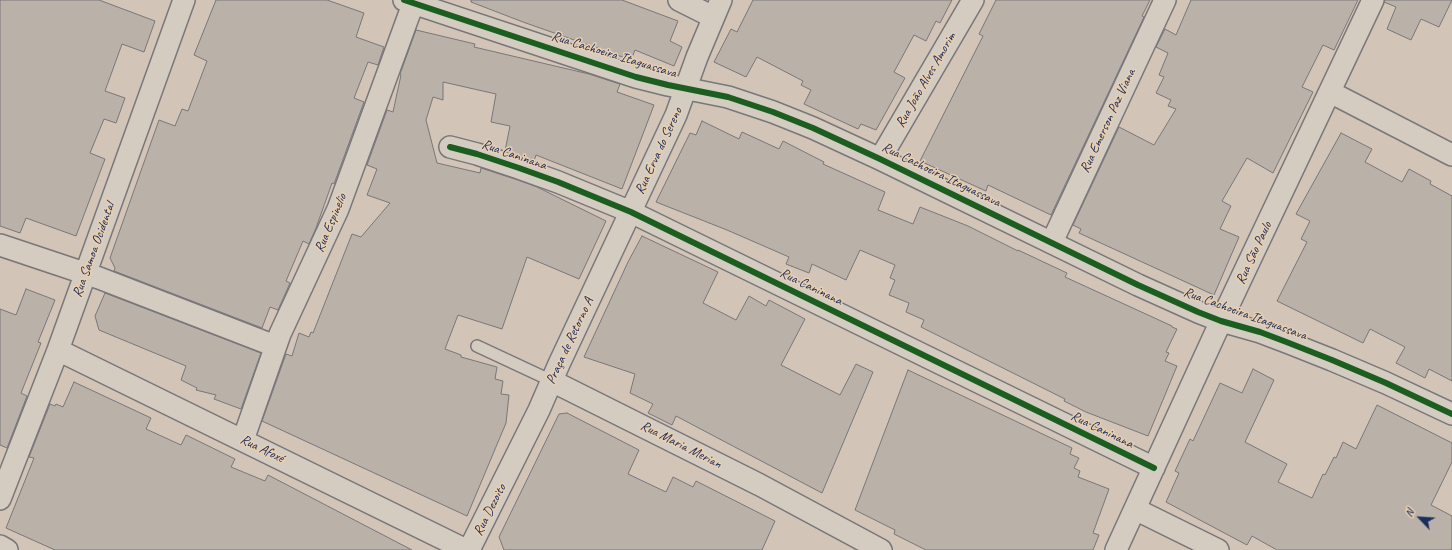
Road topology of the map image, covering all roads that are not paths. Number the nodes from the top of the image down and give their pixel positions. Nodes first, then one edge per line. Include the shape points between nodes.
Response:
1 (184, 0) edge
2 (679, 0) edge
3 (972, 0) edge
4 (1165, 0) edge
5 (1373, 0) edge
6 (408, 2) edge
7 (717, 9) edge
8 (686, 89) junction
9 (1330, 92) junction
10 (450, 147) dead end
11 (1452, 155) edge
12 (880, 159) junction
13 (631, 212) junction
14 (1052, 242) junction
15 (0, 245) edge
16 (85, 273) junction
17 (1221, 322) junction
18 (275, 346) junction
19 (477, 346) dead end
20 (58, 350) junction
21 (552, 381) junction
22 (1452, 414) edge
23 (243, 440) junction
24 (1154, 468) junction
25 (510, 470) joint
26 (0, 499) edge
27 (1135, 509) junction
28 (0, 546) edge
29 (7, 550) edge
30 (466, 550) edge
31 (469, 550) edge
32 (881, 550) edge
33 (1116, 550) edge
34 (1218, 550) edge

1 - 16 street, Rua Samoa Ocidental
2 - 7 street
3 - 12 street, Rua João Alves Amorim
4 - 14 street, Rua Emerson Paz Viana
5 - 9 street, Rua São Paulo
6 - 8 street, Rua Cachoeira Itaguassava via 636,77
6 - 18 street, Rua Espinelio via 338,209
7 - 8 street, Rua Erva do Sereno
8 - 12 street, Rua Cachoeira Itaguassava via 728,97 773,112
8 - 13 street, Rua Erva do Sereno
9 - 11 street
9 - 17 street, Rua São Paulo
10 - 13 street, Rua Caninana via 519,168
12 - 14 street, Rua Cachoeira Itaguassava
13 - 21 street, Praça de Retorno A
13 - 24 street, Rua Caninana
14 - 17 street, Rua Cachoeira Itaguassava via 1138,285
15 - 16 street
16 - 18 street
16 - 20 street, Rua Samoa Ocidental
17 - 22 street, Rua Cachoeira Itaguassava via 1260,332 1332,360
17 - 24 street, Rua São Paulo
18 - 23 street, Rua Espinelio
19 - 21 lane, Rua Maria Merian
20 - 23 street, Rua Afoxé
20 - 26 street, Rua Samoa Ocidental
21 - 25 street, Praça de Retorno A
21 - 32 street, Rua Maria Merian via 760,484
23 - 30 street, Rua Afoxé
24 - 27 street, Rua São Paulo
25 - 31 street, Rua Dezoito
27 - 33 street, Rua São Paulo
27 - 34 street
28 - 29 street

